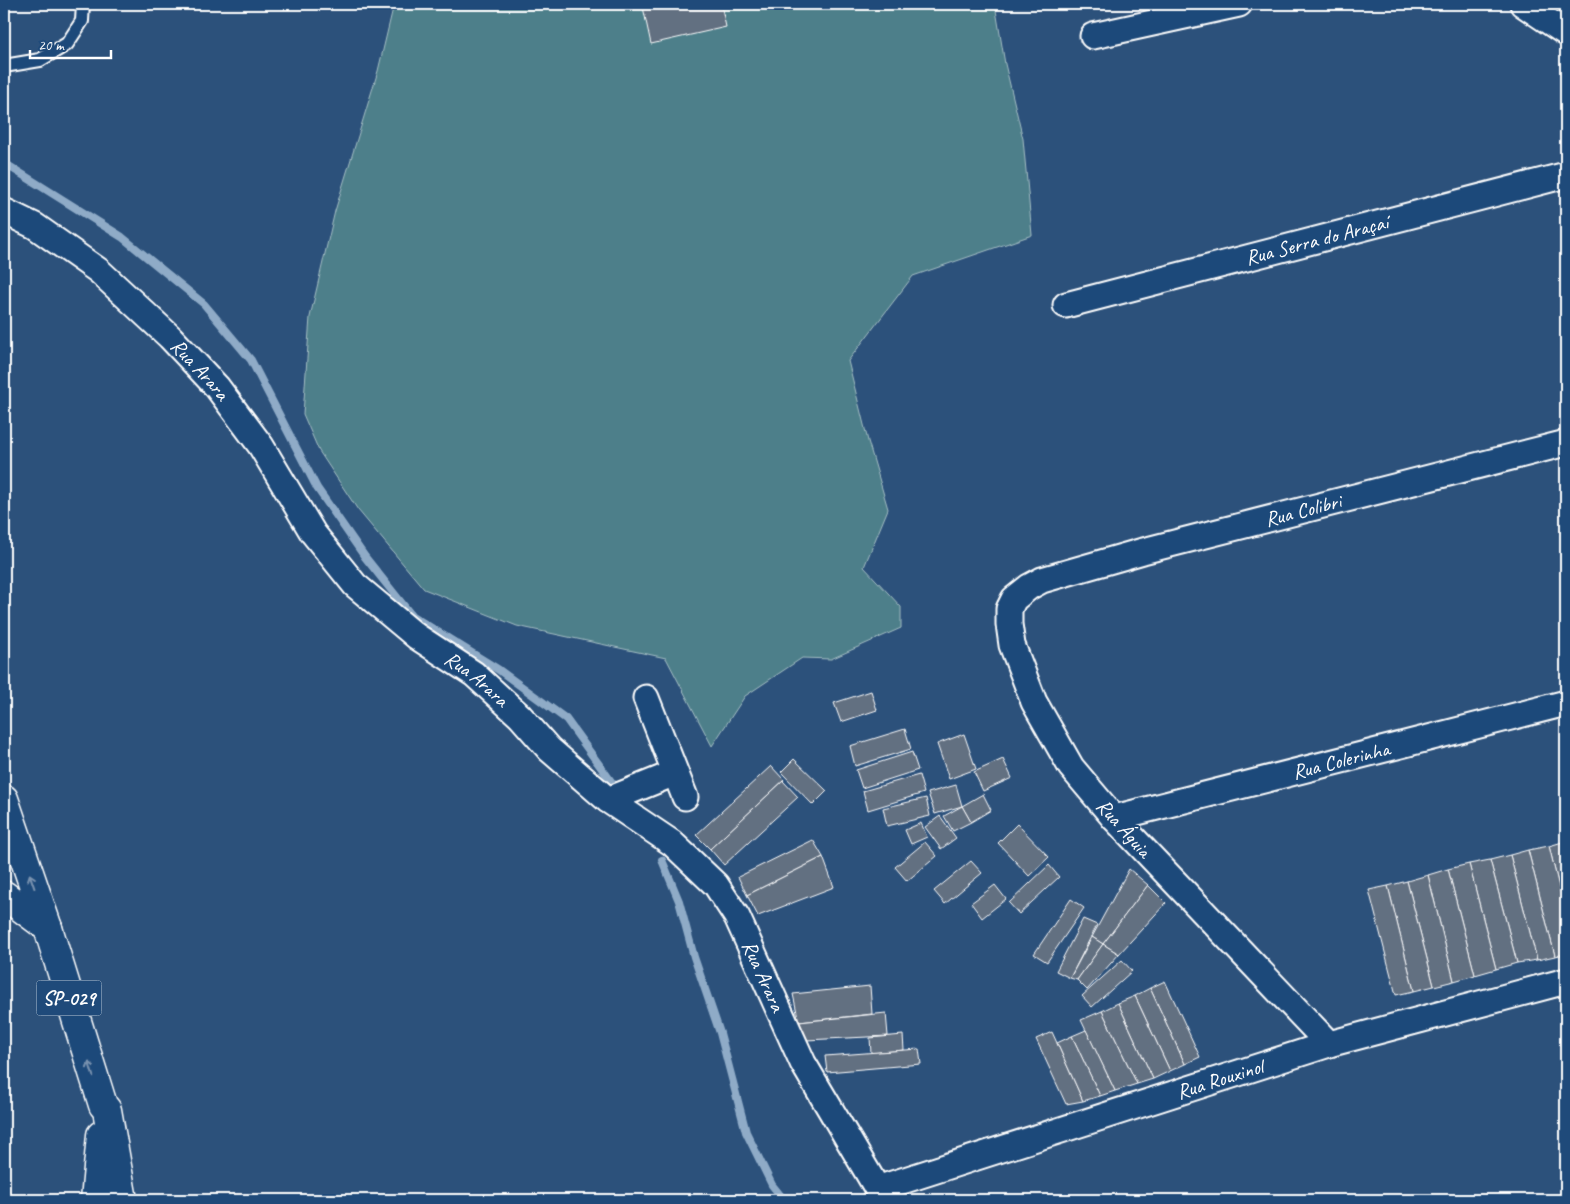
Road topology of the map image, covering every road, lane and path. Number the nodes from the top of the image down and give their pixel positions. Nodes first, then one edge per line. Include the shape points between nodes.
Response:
1 (83, 4) edge
2 (1239, 4) edge
3 (1523, 4) edge
4 (1566, 33) edge
5 (1093, 36) dead end
6 (4, 66) edge
7 (1566, 175) edge
8 (4, 211) edge
9 (1066, 305) dead end
10 (1566, 443) edge
11 (1042, 580) joint
12 (646, 698) dead end
13 (1566, 703) edge
14 (675, 773) junction
15 (685, 797) dead end
16 (4, 799) edge
17 (608, 800) junction
18 (1114, 818) junction
19 (4, 895) edge
20 (48, 928) junction
21 (1566, 982) edge
22 (1330, 1044) junction
23 (103, 1105) junction
24 (880, 1194) edge
25 (95, 1200) edge
26 (123, 1200) edge

1 - 6 lane via 82,21 67,44 40,60
2 - 5 street
3 - 4 street
7 - 9 street, Rua Serra do Araçaí
8 - 17 street, Rua Arara via 36,226 99,271 170,337 217,387 260,446 313,533 354,585 416,636 474,674 520,716 549,749
10 - 11 street, Rua Colibri via 1143,551
11 - 18 street, Rua Águia via 1014,599 1009,609 1012,645 1034,702 1071,767
12 - 14 street
13 - 18 street, Rua Colerinha
14 - 15 street
14 - 17 street
20 -> 16 highway, SP-029
17 - 24 street, Rua Arara via 672,843 716,885 737,917 804,1063
18 - 22 street, Rua Águia
19 - 20 highway
23 -> 20 highway, SP-029
21 - 22 street, Rua Rouxinol
22 - 24 street, Rua Rouxinol
23 - 25 highway, SP-029
23 - 26 highway, SP-029 via 107,1110

